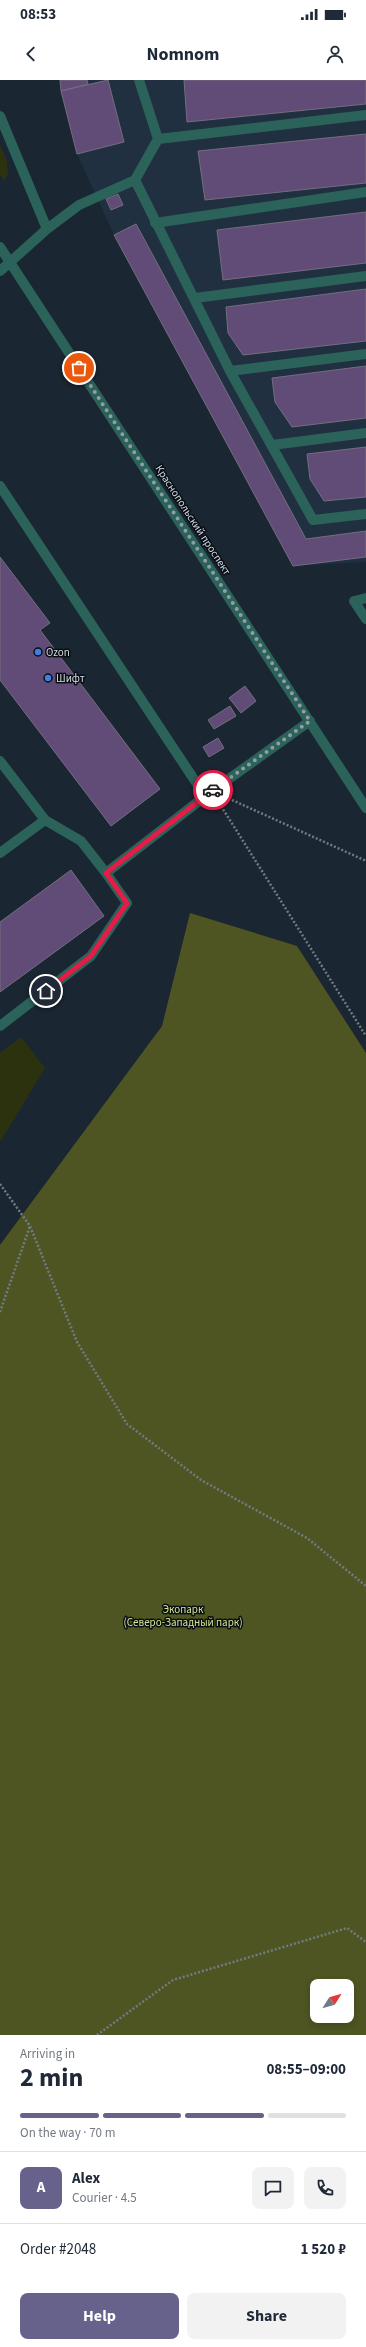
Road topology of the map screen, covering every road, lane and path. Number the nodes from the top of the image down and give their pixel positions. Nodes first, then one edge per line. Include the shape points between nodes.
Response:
1 (139, 80) edge
2 (0, 116) edge
3 (366, 116) edge
4 (158, 139) junction
5 (135, 180) junction
6 (366, 192) edge
7 (155, 223) junction
8 (47, 229) junction
9 (0, 247) edge
10 (10, 263) junction
11 (0, 271) edge
12 (366, 276) edge
13 (195, 298) junction
14 (366, 354) edge
15 (230, 371) junction
16 (366, 433) edge
17 (272, 445) junction
18 (0, 486) edge
19 (366, 514) edge
20 (366, 598) edge
21 (366, 619) edge
22 (310, 721) junction
23 (0, 761) edge
24 (209, 793) junction
25 (366, 808) edge
26 (45, 820) junction
27 (0, 853) edge
28 (366, 862) edge
29 (106, 873) junction
30 (0, 1026) edge
31 (366, 1036) edge
32 (0, 1184) edge
33 (30, 1226) junction
34 (0, 1312) edge
35 (366, 1586) edge
36 (366, 1942) edge
37 (97, 2035) edge

1 - 4 street
2 - 8 street
3 - 4 street
4 - 5 street
5 - 7 street
5 - 8 street via 79,205
6 - 7 street
7 - 13 street
8 - 10 street
9 - 10 street, Краснопольский проспект
10 - 11 street
10 - 22 street, Краснопольский проспект
12 - 13 street
13 - 15 street
14 - 15 street
15 - 17 street
16 - 17 street
17 - 19 street via 313,520
18 - 24 street
20 - 21 street via 354,601
22 - 24 street
22 - 25 street, Краснопольский проспект
23 - 26 street
24 - 28 path
24 - 29 street
24 - 31 path
26 - 27 street
26 - 29 street via 81,841
29 - 30 street via 127,903 91,956
32 - 33 path
33 - 34 path
33 - 35 path via 77,1342 127,1424 201,1480 307,1538
36 - 37 path via 347,1928 173,1980

